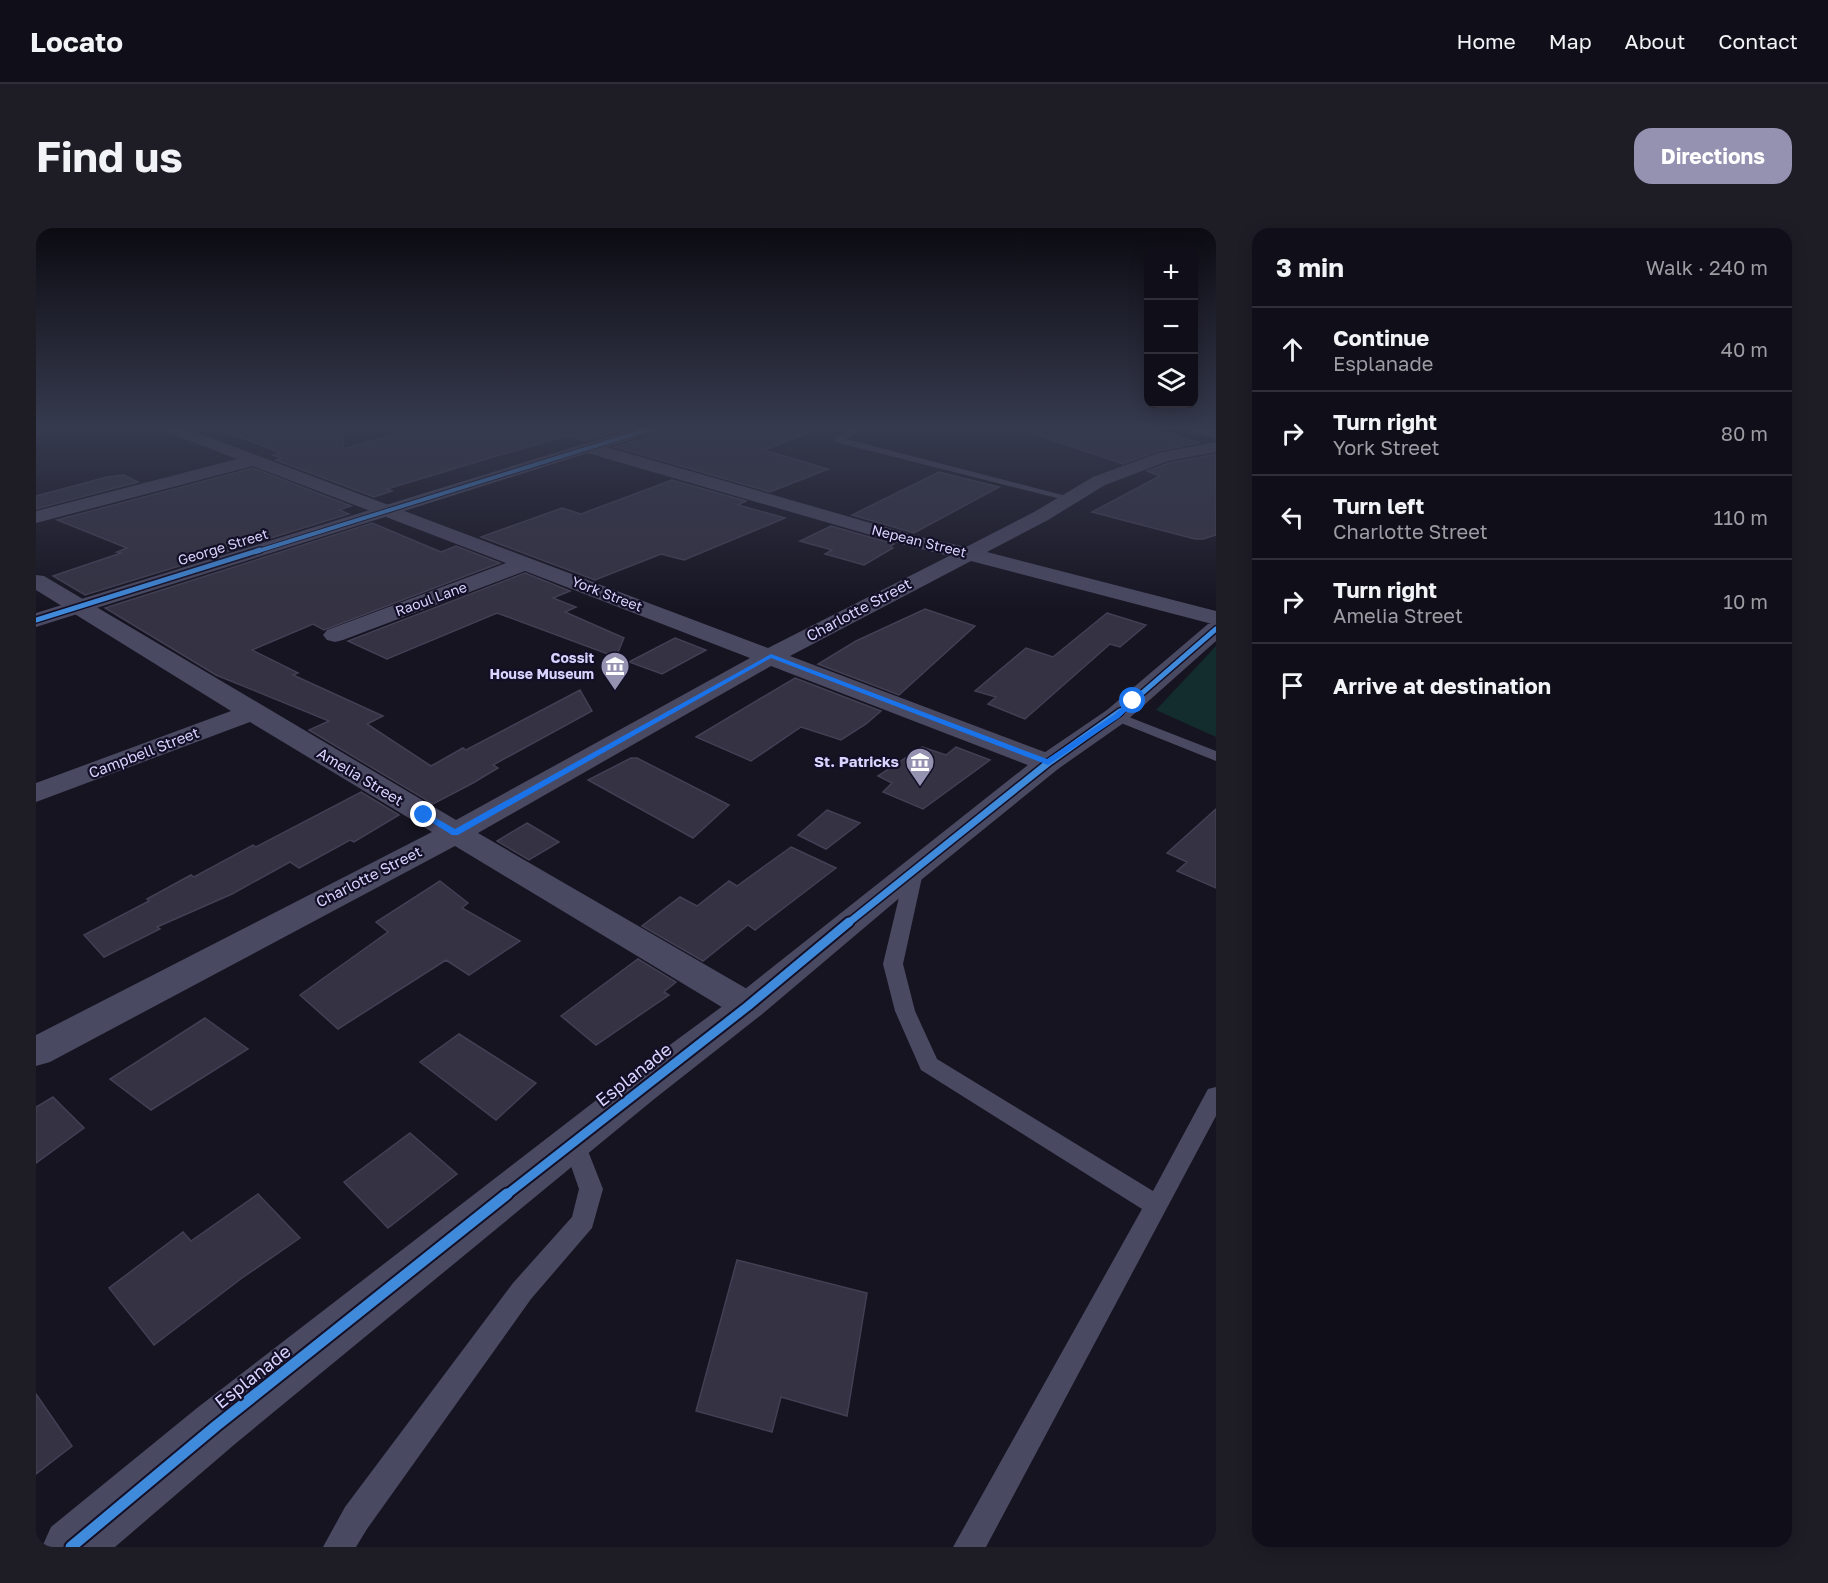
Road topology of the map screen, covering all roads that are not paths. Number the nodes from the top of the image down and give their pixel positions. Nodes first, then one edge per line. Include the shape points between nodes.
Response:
1 (149, 488) edge
2 (329, 488) edge
3 (462, 488) edge
4 (725, 488) edge
5 (1028, 488) edge
6 (1088, 488) edge
7 (1070, 498) junction
8 (390, 510) junction
9 (36, 517) edge
10 (969, 554) junction
11 (527, 563) junction
12 (36, 581) edge
13 (79, 606) junction
14 (1216, 618) edge
15 (36, 620) edge
16 (1216, 629) edge
17 (335, 635) dead end
18 (771, 656) junction
19 (252, 712) junction
20 (1116, 716) junction
21 (1216, 756) edge
22 (1048, 763) junction
23 (36, 793) edge
24 (455, 833) junction
25 (915, 868) junction
26 (748, 1006) junction
27 (36, 1052) edge
28 (1216, 1095) edge
29 (566, 1147) junction
30 (1157, 1206) junction
31 (71, 1547) edge
32 (339, 1547) edge
33 (969, 1547) edge

1 - 9 street
2 - 8 street, York Street
3 - 8 street, George Street
4 - 10 street, Nepean Street via 912,542
5 - 7 lane
6 - 7 street, Charlotte Street
7 - 10 street, Charlotte Street
8 - 11 street, York Street
8 - 13 street, George Street
10 - 14 street, Nepean Street
10 - 18 street, Charlotte Street
11 - 17 street, Raoul Lane
11 - 18 street, York Street
12 - 13 street, Amelia Street
13 - 15 street, George Street
13 - 19 street, Amelia Street
16 - 20 street, Esplanade
18 - 22 street, York Street
18 - 24 street, Charlotte Street
19 - 23 street, Campbell Street
19 - 24 street, Amelia Street
20 - 21 lane
20 - 22 street, Esplanade
22 - 25 street, Esplanade
24 - 26 street, Amelia Street
24 - 27 street, Charlotte Street
25 - 26 street, Esplanade
25 - 30 lane via 893,964 905,1011 929,1064
26 - 29 street, Esplanade
28 - 30 lane
29 - 31 street, Esplanade
29 - 32 lane via 580,1158 591,1189 583,1221 522,1291 356,1518
30 - 33 lane

